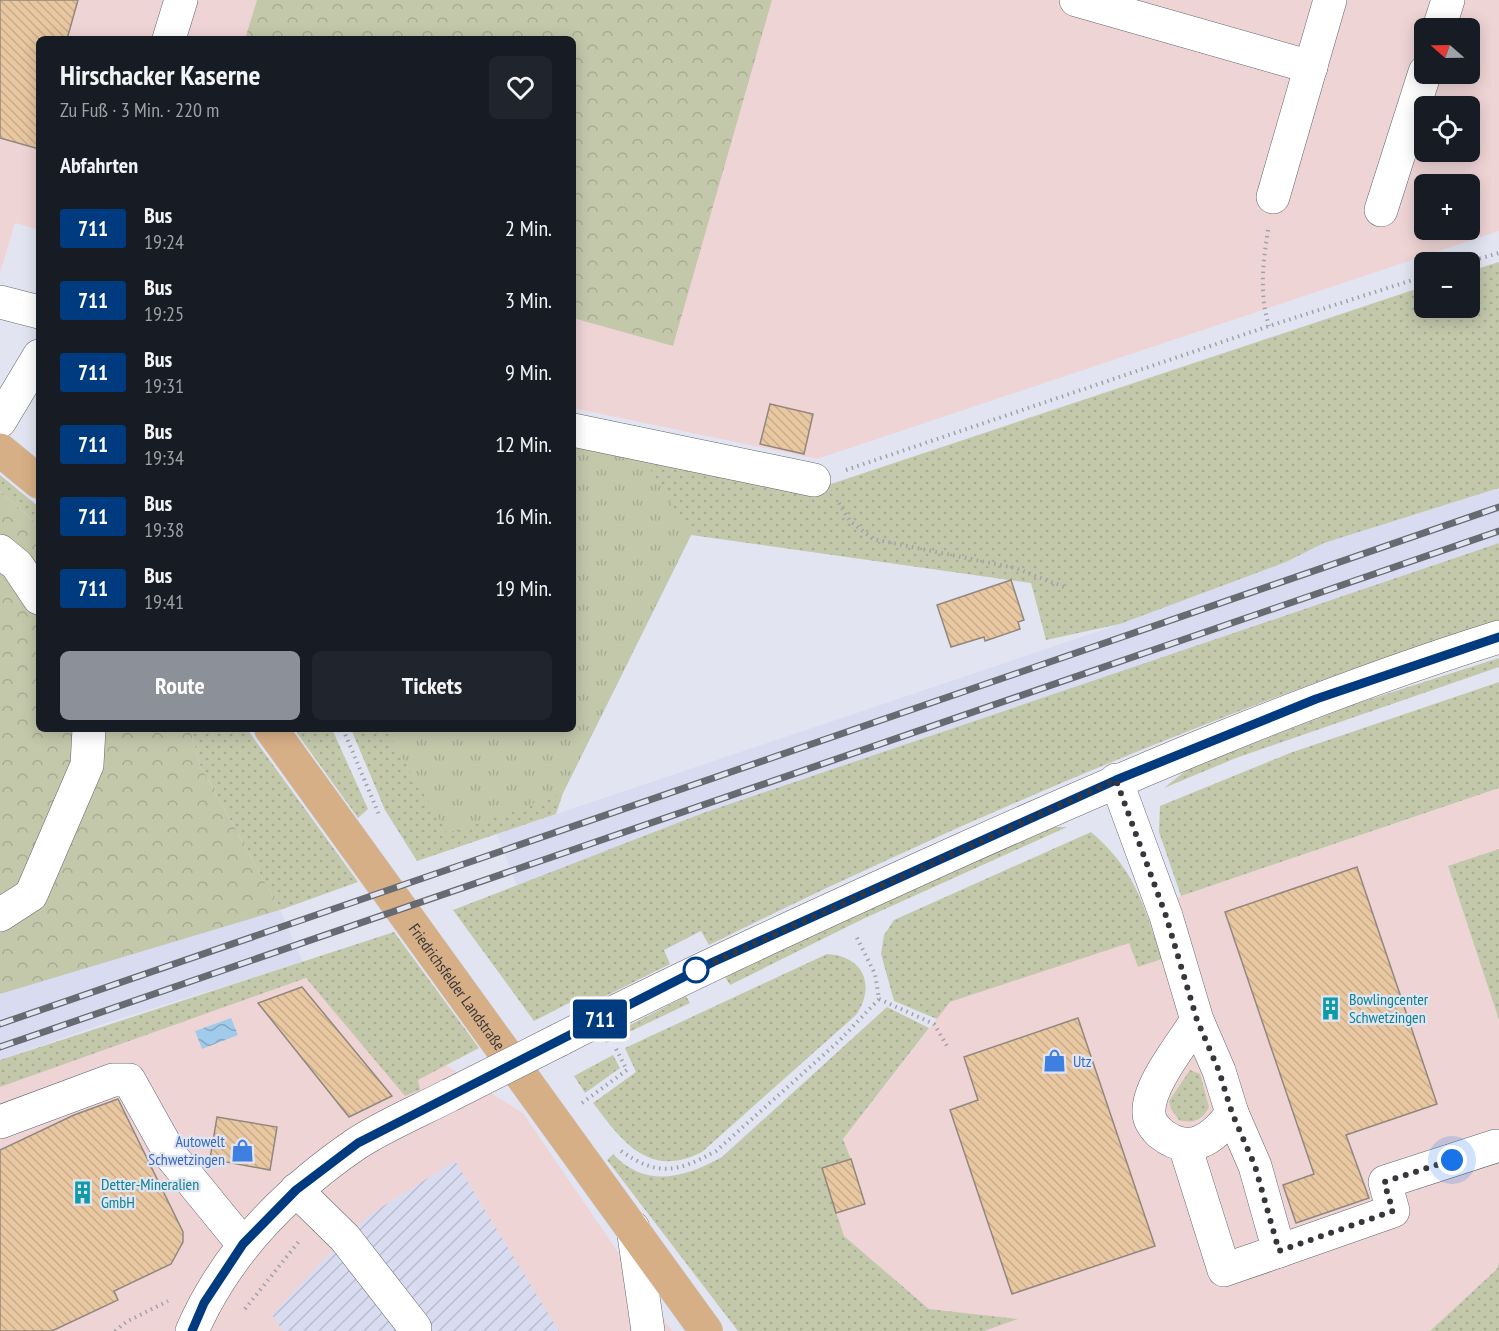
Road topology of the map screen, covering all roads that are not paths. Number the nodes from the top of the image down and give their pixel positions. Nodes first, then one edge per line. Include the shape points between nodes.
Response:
1 (181, 0) edge
2 (1076, 0) edge
3 (1330, 0) edge
4 (1448, 0) edge
5 (1442, 18) edge
6 (170, 36) edge
7 (1311, 67) junction
8 (1421, 84) edge
9 (1273, 197) road end
10 (1381, 210) dead end
11 (0, 302) edge
12 (36, 311) edge
13 (36, 361) edge
14 (0, 421) edge
15 (576, 431) edge
16 (0, 450) edge
17 (821, 478) road end
18 (36, 480) edge
19 (0, 551) edge
20 (36, 594) edge
21 (1499, 637) edge
22 (89, 732) edge
23 (273, 732) edge
24 (1116, 780) junction
25 (0, 915) edge
26 (1197, 1020) junction
27 (1232, 1113) junction
28 (0, 1122) edge
29 (1185, 1146) junction
30 (1496, 1146) dead end
31 (296, 1190) junction
32 (633, 1228) junction
33 (243, 1244) junction
34 (1279, 1251) junction
35 (416, 1328) dead end
36 (192, 1331) edge
37 (648, 1331) edge
38 (706, 1331) edge

1 - 6 street
2 - 7 street
3 - 7 street
4 - 5 street
7 - 9 street
8 - 10 street
11 - 12 street
13 - 14 street
15 - 17 street
16 - 18 main road
19 - 20 street via 17,566
21 - 24 street via 1316,699
22 - 25 street via 87,765 31,895
23 - 32 main road, Friedrichsfelder Landstraße
24 - 26 street via 1166,916
24 - 31 street, bridge via 713,962 358,1143
26 - 27 street
26 - 29 street via 1153,1092 1149,1114 1154,1128
27 - 29 street via 1221,1129 1204,1141
27 - 34 street via 1255,1166
28 - 33 street via 113,1080 129,1080 172,1157
29 - 34 street via 1224,1270
30 - 34 street via 1384,1182 1393,1211
31 - 33 street
31 - 35 street via 345,1238
32 - 37 street
32 - 38 main road, Friedrichsfelder Landstraße
33 - 36 street via 204,1303

